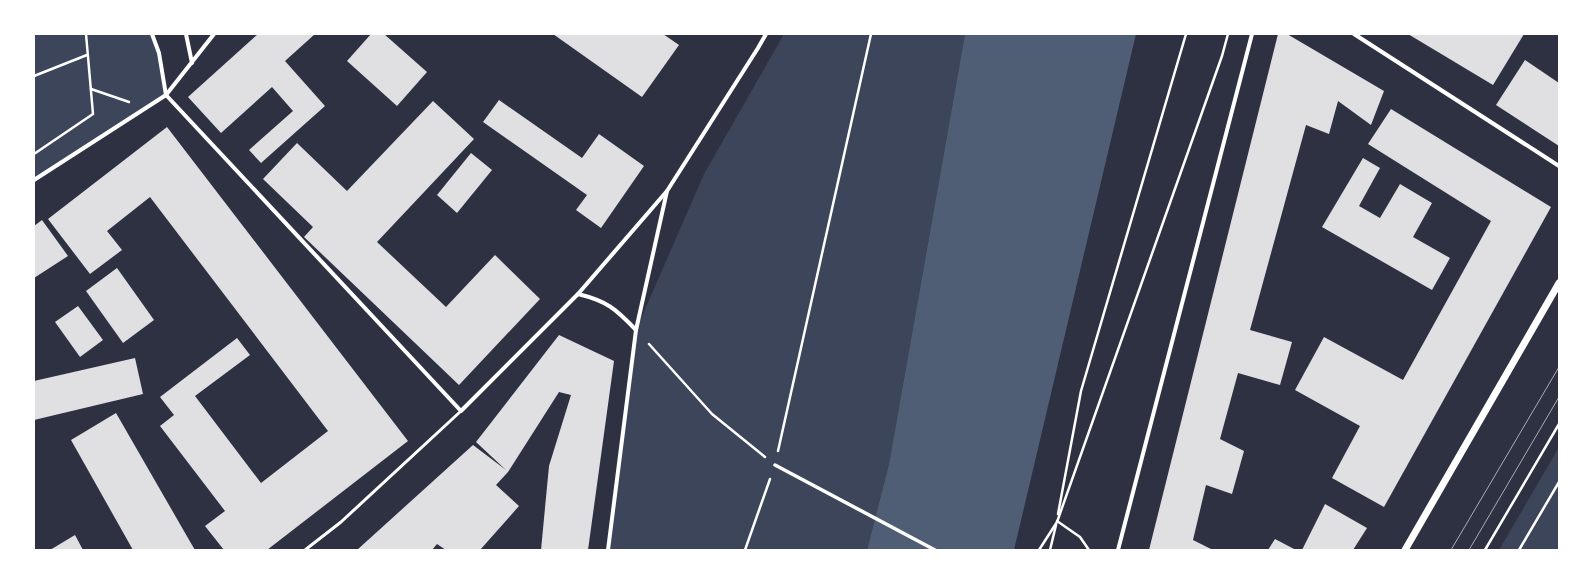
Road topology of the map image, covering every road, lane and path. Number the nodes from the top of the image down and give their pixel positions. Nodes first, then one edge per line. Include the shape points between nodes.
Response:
1 (86, 34) edge
2 (152, 34) edge
3 (186, 34) edge
4 (214, 34) edge
5 (766, 34) edge
6 (871, 34) edge
7 (1186, 34) edge
8 (1228, 34) edge
9 (1252, 34) edge
10 (1354, 34) edge
11 (86, 55) junction
12 (192, 63) junction
13 (34, 76) edge
14 (91, 90) junction
15 (166, 95) junction
16 (146, 108) junction
17 (34, 154) edge
18 (1559, 166) edge
19 (34, 180) edge
20 (667, 191) junction
21 (1559, 283) edge
22 (578, 294) junction
23 (636, 330) junction
24 (461, 411) junction
25 (1559, 424) edge
26 (775, 465) junction
27 (1559, 482) edge
28 (1057, 522) junction
29 (305, 550) edge
30 (608, 550) edge
31 (745, 550) edge
32 (935, 550) edge
33 (1039, 550) edge
34 (1050, 550) edge
35 (1089, 550) edge
36 (1118, 550) edge
37 (1405, 550) edge
38 (1485, 550) edge
39 (1519, 550) edge

1 - 11 path
2 - 15 street via 159,53
3 - 12 street
4 - 12 street
5 - 20 street
6 - 26 path
7 - 28 path via 1081,390
8 - 28 path via 1220,64
9 - 36 street
10 - 18 street
11 - 13 path
11 - 14 path
12 - 15 street
14 - 16 path
14 - 17 path via 93,114
15 - 16 street
15 - 24 street
16 - 19 street
20 - 22 street
20 - 23 street
21 - 37 street
22 - 23 street via 596,298 609,305
22 - 24 street
23 - 26 path via 712,414
23 - 30 street
24 - 29 lane via 341,522
25 - 38 path
26 - 31 path
26 - 32 street
27 - 39 path
28 - 33 path
28 - 34 path
28 - 35 path via 1080,537

